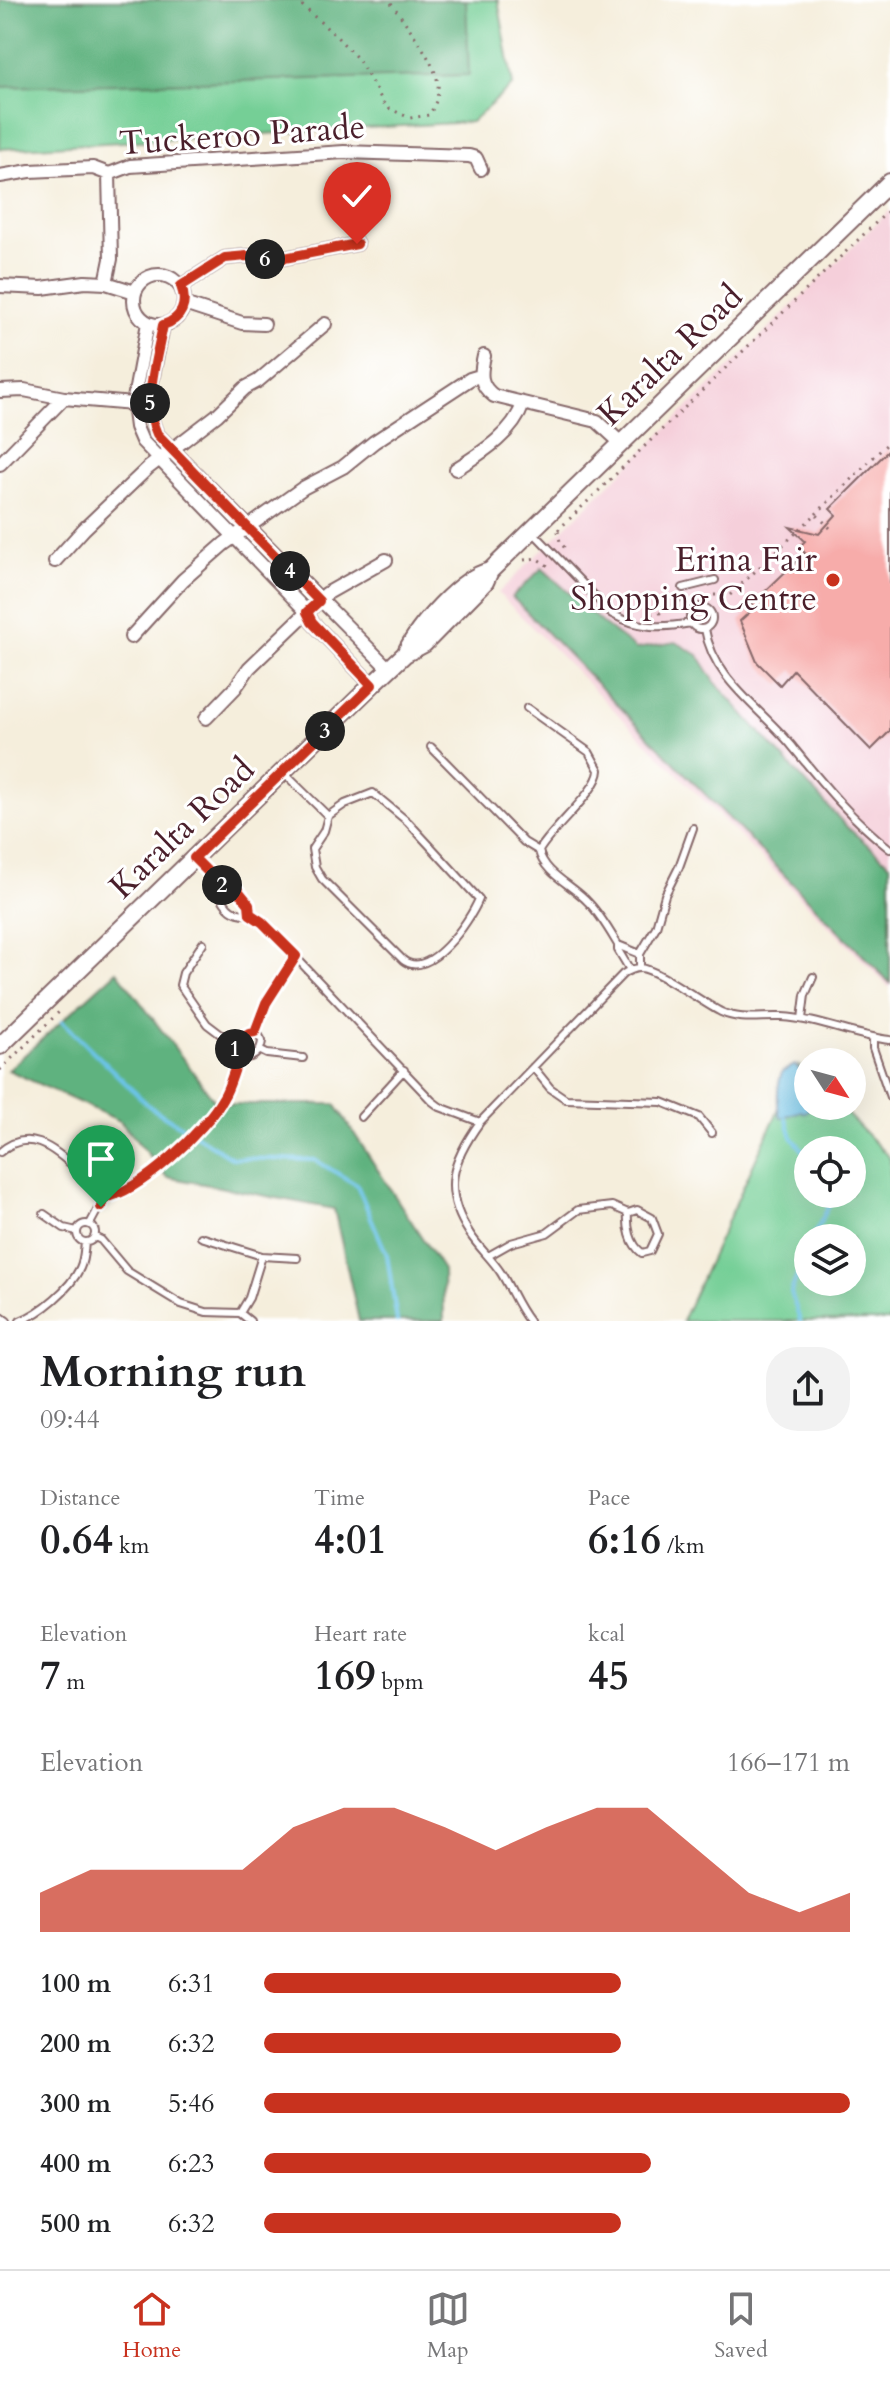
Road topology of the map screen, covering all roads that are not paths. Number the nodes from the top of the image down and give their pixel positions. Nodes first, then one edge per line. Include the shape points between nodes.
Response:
1 (481, 169) dead end
2 (109, 174) junction
3 (0, 176) edge
4 (890, 182) edge
5 (357, 244) dead end
6 (106, 283) junction
7 (0, 286) edge
8 (181, 286) junction
9 (135, 292) junction
10 (184, 304) junction
11 (148, 323) junction
12 (264, 324) dead end
13 (325, 324) dead end
14 (163, 325) junction
15 (484, 356) dead end
16 (480, 376) junction
17 (0, 391) edge
18 (64, 398) junction
19 (133, 404) junction
20 (523, 404) junction
21 (622, 444) junction
22 (172, 450) junction
23 (158, 460) junction
24 (0, 464) edge
25 (456, 469) dead end
26 (247, 527) junction
27 (532, 531) junction
28 (233, 537) junction
29 (386, 560) dead end
30 (55, 561) dead end
31 (715, 580) dead end
32 (683, 588) dead end
33 (319, 601) junction
34 (307, 612) junction
35 (691, 623) junction
36 (705, 629) junction
37 (131, 637) dead end
38 (389, 669) junction
39 (372, 685) junction
40 (527, 708) dead end
41 (206, 718) dead end
42 (431, 747) dead end
43 (283, 772) junction
44 (328, 816) junction
45 (693, 828) dead end
46 (890, 849) edge
47 (539, 851) junction
48 (194, 858) junction
49 (221, 885) junction
50 (250, 914) junction
51 (203, 943) dead end
52 (618, 945) junction
53 (640, 954) junction
54 (296, 956) junction
55 (640, 968) junction
56 (630, 970) junction
57 (813, 977) dead end
58 (802, 1019) junction
59 (255, 1032) junction
60 (873, 1038) junction
61 (890, 1040) edge
62 (0, 1046) edge
63 (236, 1046) junction
64 (259, 1050) junction
65 (240, 1057) junction
66 (303, 1058) dead end
67 (533, 1067) junction
68 (404, 1070) junction
69 (890, 1097) edge
70 (361, 1117) dead end
71 (480, 1122) junction
72 (712, 1133) dead end
73 (0, 1152) edge
74 (104, 1198) junction
75 (628, 1213) junction
76 (44, 1214) dead end
77 (90, 1224) junction
78 (77, 1231) junction
79 (95, 1237) junction
80 (201, 1237) dead end
81 (85, 1242) junction
82 (262, 1256) junction
83 (488, 1256) junction
84 (297, 1258) dead end
85 (240, 1313) junction
86 (0, 1316) edge
87 (35, 1318) edge
88 (7, 1321) edge
89 (20, 1321) edge
90 (250, 1321) edge
91 (529, 1321) edge

1 - 2 street, Tuckeroo Parade via 469,156 344,152 130,166
2 - 3 street, Tuckeroo Parade via 93,168
2 - 6 street via 111,259
4 - 21 street, Karalta Road
5 - 8 street via 274,260 225,258
6 - 7 street
6 - 9 street
8 - 9 street via 160,275 149,277
8 - 10 street
9 - 11 street via 136,310
10 - 12 street via 242,323
10 - 14 street via 177,319
11 - 14 street
11 - 19 street
13 - 22 street
14 - 22 street via 150,403 157,434
15 - 16 street
16 - 20 street via 494,396
16 - 26 street
17 - 18 street
18 - 19 street
18 - 24 street
19 - 23 street via 142,441
20 - 21 street via 597,421
20 - 25 street via 508,428
21 - 27 street, Karalta Road
22 - 23 street
22 - 26 street
23 - 28 street
23 - 30 street
26 - 28 street
26 - 33 street
27 - 35 lane via 620,619 642,627
27 - 38 street, Karalta Road via 424,644
28 - 34 street
28 - 37 street via 183,580
29 - 33 street
31 - 32 lane
33 - 34 street
33 - 38 street
34 - 39 street
34 - 41 street
35 - 36 lane
35 - 36 lane via 693,610 706,608 712,621
36 - 46 lane via 727,677 844,809
38 - 39 street, Karalta Road
39 - 43 street, Karalta Road
40 - 47 lane via 589,752 599,770 596,781
42 - 47 lane
43 - 44 lane
43 - 48 street, Karalta Road
44 - 44 lane via 362,797 379,796 477,894 463,927 433,958 409,965 322,879 312,849
45 - 53 lane via 656,927
47 - 52 lane via 541,861 589,903
48 - 49 lane
48 - 62 street, Karalta Road
49 - 50 lane via 236,888
49 - 50 lane via 219,893 229,909
50 - 54 lane
51 - 63 lane via 180,985 207,1024
52 - 53 lane
52 - 56 lane
53 - 55 lane
54 - 59 lane via 266,1003
54 - 68 lane
55 - 56 lane
55 - 58 lane via 737,1018
56 - 67 lane
57 - 58 lane
58 - 60 lane
59 - 63 lane
59 - 64 lane via 262,1041
60 - 61 lane
60 - 69 lane
63 - 65 lane
64 - 65 lane via 249,1058
64 - 66 lane
65 - 74 lane via 225,1095 169,1161
67 - 71 lane
67 - 72 lane via 566,1099 662,1102 699,1117
68 - 70 lane
68 - 71 lane via 440,1107
71 - 83 lane via 456,1160 451,1186 468,1233
73 - 74 lane via 16,1141 33,1139 93,1182
74 - 77 lane
75 - 75 lane via 637,1210 652,1218 658,1234 650,1251 642,1253 634,1246
75 - 83 lane via 612,1206 578,1210 547,1233
76 - 78 lane
77 - 78 lane
77 - 79 lane
78 - 81 lane
79 - 81 lane
79 - 85 lane via 127,1271 181,1304 206,1312
80 - 82 lane
81 - 87 lane via 77,1273
82 - 84 lane
82 - 85 lane
83 - 91 lane
85 - 90 lane
86 - 88 lane
87 - 89 lane

